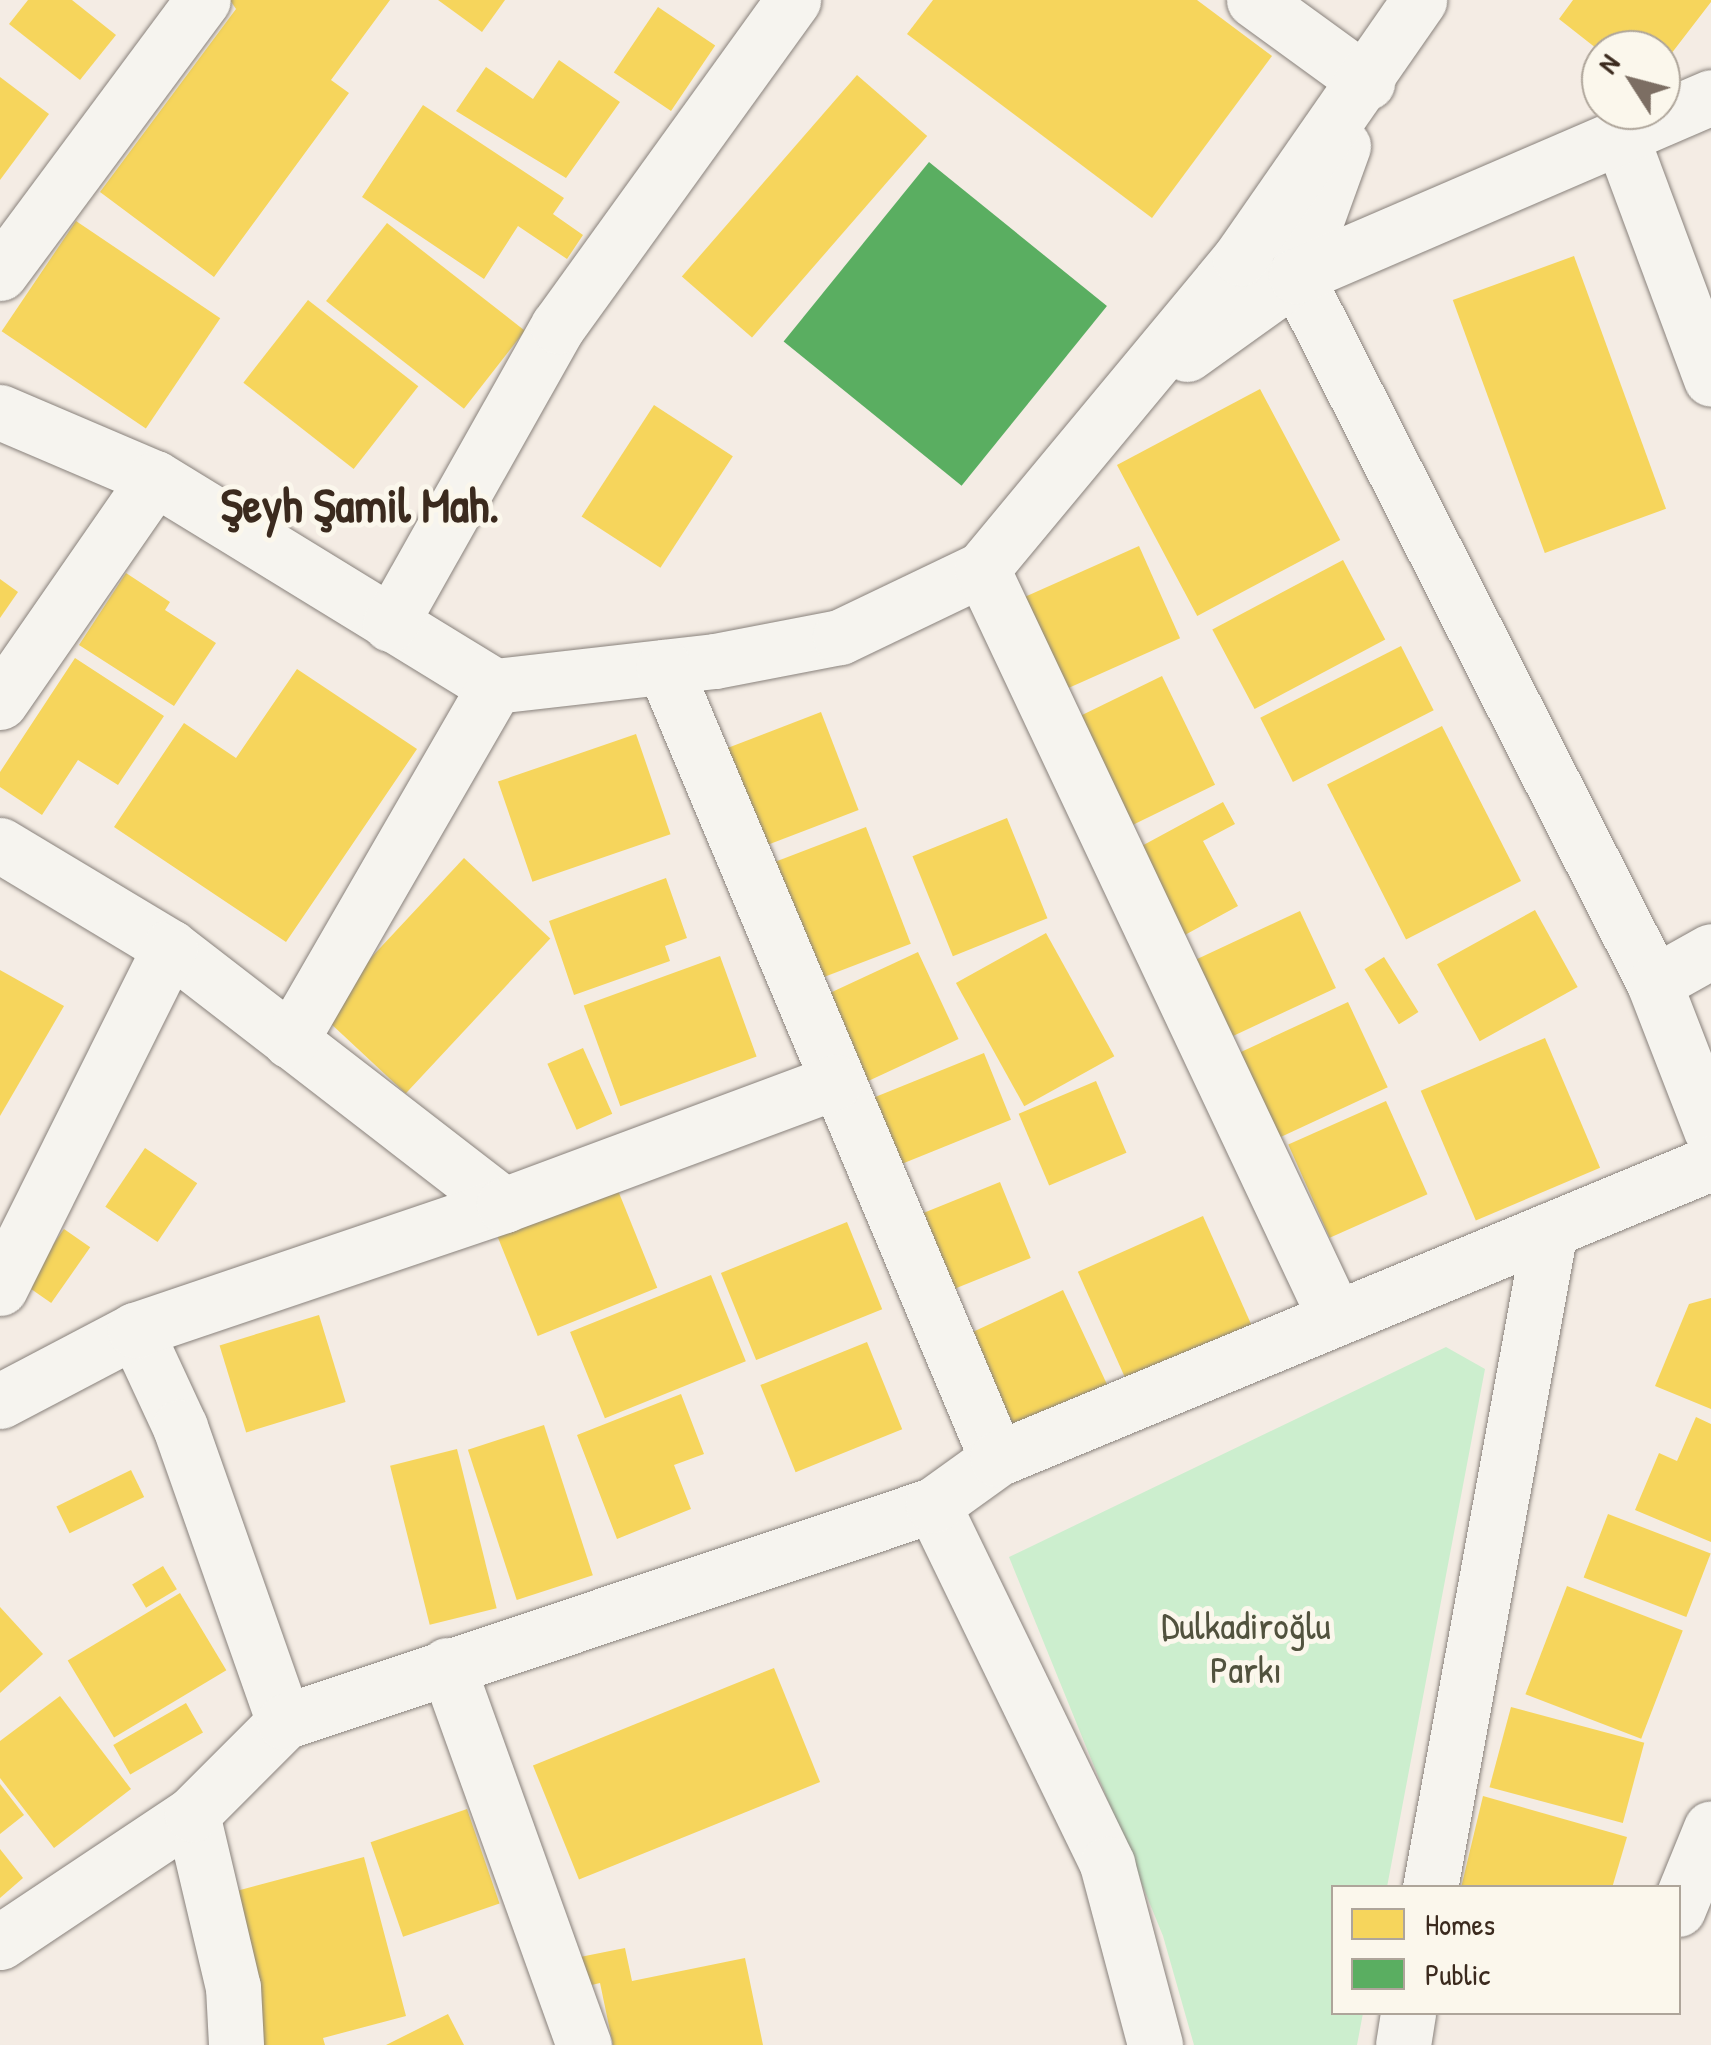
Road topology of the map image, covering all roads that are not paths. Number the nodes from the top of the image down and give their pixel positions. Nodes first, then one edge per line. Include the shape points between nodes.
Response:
1 (203, 0) edge
2 (1254, 0) edge
3 (1419, 0) edge
4 (769, 8) edge
5 (1367, 82) junction
6 (1711, 97) edge
7 (1620, 134) junction
8 (0, 273) edge
9 (1296, 276) junction
10 (1711, 378) edge
11 (1132, 394) junction
12 (0, 412) edge
13 (155, 478) junction
14 (982, 569) junction
15 (390, 624) junction
16 (664, 666) junction
17 (495, 686) junction
18 (0, 702) edge
19 (0, 846) edge
20 (170, 948) junction
21 (1711, 951) edge
22 (1654, 982) junction
23 (290, 1041) junction
24 (835, 1082) junction
25 (1711, 1130) edge
26 (1711, 1163) edge
27 (504, 1205) junction
28 (1550, 1230) junction
29 (0, 1288) edge
30 (1336, 1317) junction
31 (135, 1330) junction
32 (0, 1401) edge
33 (997, 1459) junction
34 (933, 1506) junction
35 (447, 1665) junction
36 (284, 1722) junction
37 (192, 1814) junction
38 (1711, 1828) edge
39 (1431, 1885) edge
40 (1681, 1902) edge
41 (1681, 1931) edge
42 (1711, 1934) edge
43 (0, 1942) edge
44 (1408, 2015) edge
45 (236, 2045) edge
46 (584, 2045) edge
47 (1155, 2045) edge
48 (1403, 2045) edge

1 - 8 street
2 - 5 street
3 - 5 street
4 - 15 street via 558,326
5 - 9 street
5 - 11 street
6 - 7 street
7 - 9 street
7 - 10 street
9 - 11 street
9 - 22 street
11 - 14 street
12 - 13 street
13 - 15 street
13 - 18 street
14 - 16 street via 840,638
14 - 30 street
15 - 17 street
16 - 17 street
16 - 24 street
17 - 23 street
19 - 20 street
20 - 23 street
20 - 29 street
21 - 22 street
22 - 25 street
23 - 27 street
24 - 27 street
24 - 33 street
26 - 28 street
27 - 31 street
28 - 30 street
28 - 39 street
30 - 33 street
31 - 32 street
31 - 36 street via 180,1427
33 - 34 street
34 - 35 street
34 - 47 street via 1107,1864
35 - 36 street
35 - 46 street
36 - 37 street
37 - 43 street
37 - 45 street via 233,1986
38 - 40 street
41 - 42 street
44 - 48 street

